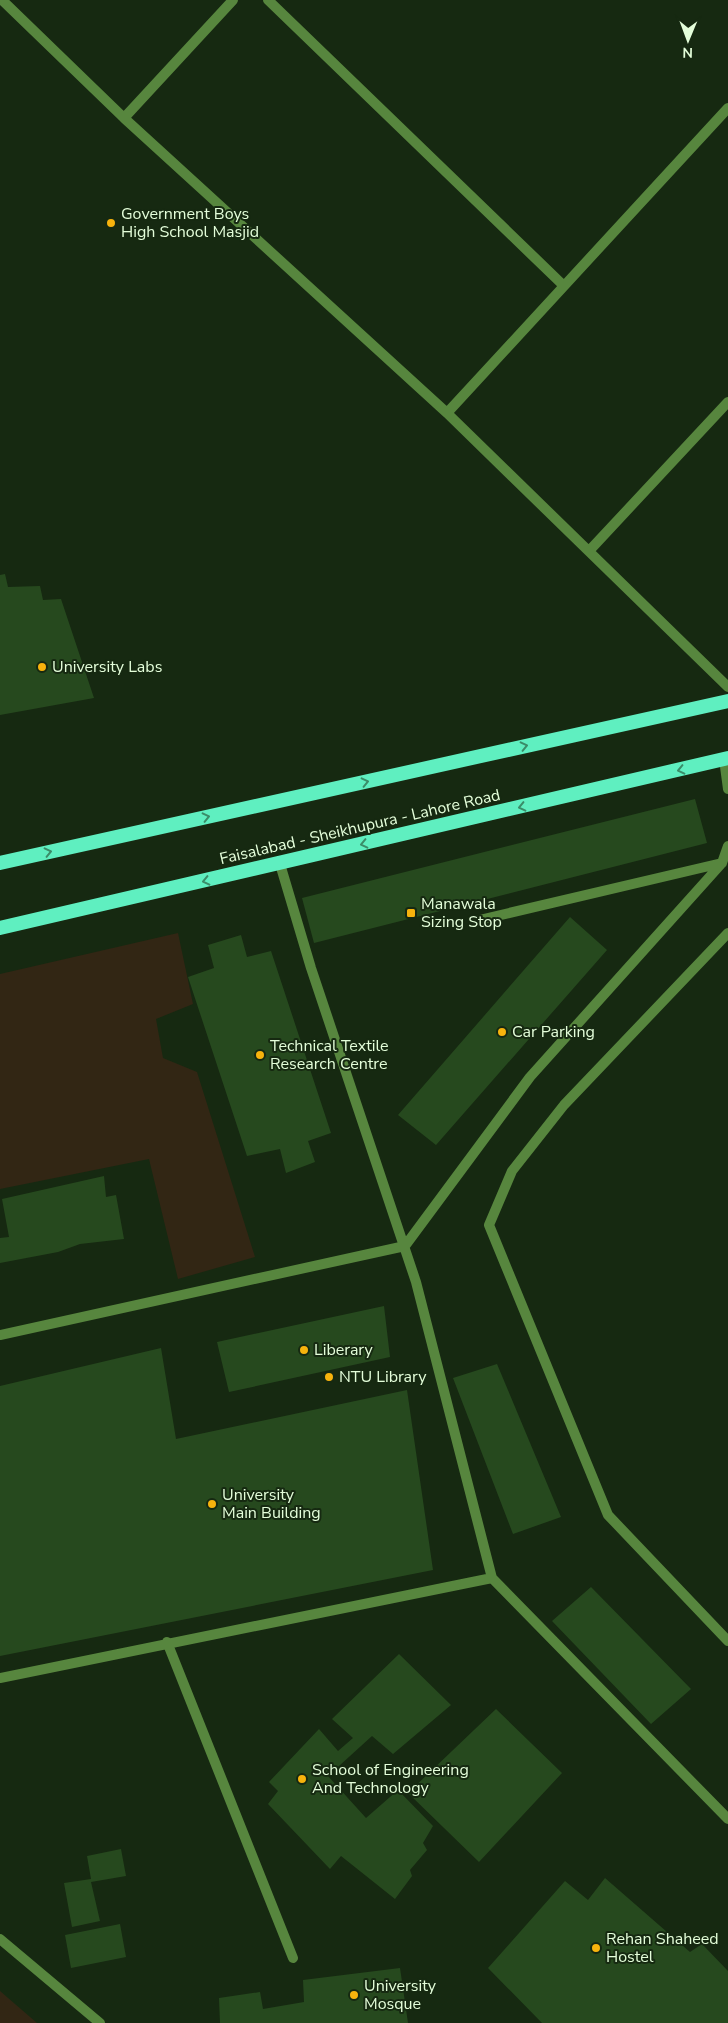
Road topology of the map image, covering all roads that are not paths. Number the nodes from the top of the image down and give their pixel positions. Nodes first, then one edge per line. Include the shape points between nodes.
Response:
1 (2, 0) edge
2 (233, 0) edge
3 (268, 0) edge
4 (728, 108) edge
5 (124, 118) junction
6 (564, 286) junction
7 (728, 402) edge
8 (447, 413) junction
9 (589, 551) junction
10 (728, 687) edge
11 (728, 701) edge
12 (726, 759) edge
13 (728, 789) edge
14 (728, 846) edge
15 (0, 863) edge
16 (722, 863) junction
17 (280, 864) junction
18 (475, 921) dead end
19 (0, 928) edge
20 (728, 933) edge
21 (405, 1246) junction
22 (0, 1335) edge
23 (492, 1578) junction
24 (728, 1641) edge
25 (167, 1642) junction
26 (0, 1678) edge
27 (728, 1819) edge
28 (0, 1939) edge
29 (292, 1958) dead end
30 (100, 2023) edge

1 - 5 street
2 - 5 street
3 - 6 street
4 - 6 street
5 - 8 street
6 - 8 street
7 - 9 street
8 - 9 street
9 - 10 street
15 -> 11 highway
12 - 13 street
12 -> 17 highway, Faisalabad - Sheikhupura - Lahore Road
14 - 16 street
16 - 18 street
16 - 21 street via 530,1077
17 -> 19 highway, Faisalabad - Sheikhupura - Lahore Road
17 - 21 street via 311,968
20 - 24 street via 564,1105 512,1171 489,1225 608,1515
21 - 22 street
21 - 23 street
23 - 25 street
23 - 27 street
25 - 26 street
25 - 29 street
28 - 30 street

